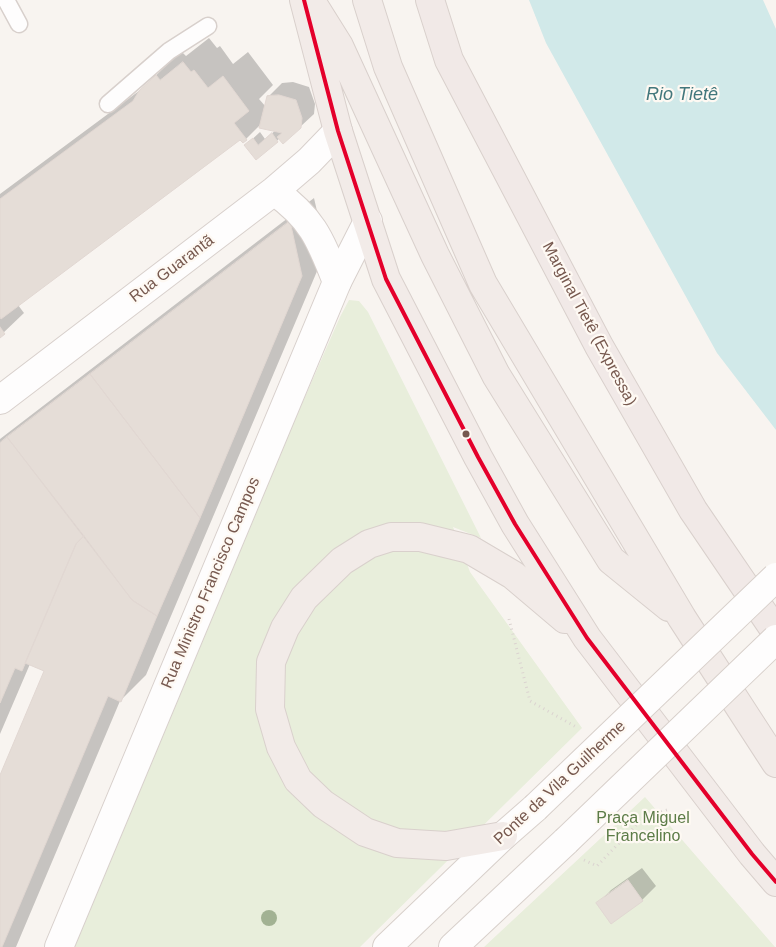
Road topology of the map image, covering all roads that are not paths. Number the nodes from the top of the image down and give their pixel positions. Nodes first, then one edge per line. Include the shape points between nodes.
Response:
1 (6, 0) edge
2 (304, 0) edge
3 (311, 0) edge
4 (367, 0) edge
5 (430, 0) edge
6 (19, 24) dead end
7 (208, 26) dead end
8 (108, 104) dead end
9 (338, 131) junction
10 (274, 192) junction
11 (368, 221) junction
12 (337, 282) junction
13 (0, 400) edge
14 (776, 577) edge
15 (682, 618) junction
16 (776, 632) edge
17 (587, 638) junction
18 (776, 639) edge
19 (776, 763) edge
20 (503, 836) junction
21 (776, 882) edge
22 (59, 947) edge
23 (387, 947) edge
24 (453, 947) edge

1 - 6 lane
2 - 9 highway
3 - 15 highway via 339,46 435,255 496,375 611,560
4 - 15 highway via 388,67 483,284
5 - 16 highway, Marginal Tietê (Expressa) via 449,60 600,346 693,510
7 - 8 lane via 169,51
9 - 10 street, Rua Guarantã
9 - 11 highway
10 - 12 street via 308,222 321,242
10 - 13 street, Rua Guarantã
11 - 12 street, Rua Ministro Francisco Campos
11 - 17 highway via 386,279 478,457 515,524
12 - 22 street, Rua Ministro Francisco Campos
14 - 20 street, Ponte da Vila Guilherme, bridge
15 - 19 highway
17 - 20 highway via 505,570 469,549 420,537 391,537 369,544 342,561 304,598 285,628 272,662 270,709 281,747 298,780 323,804 365,832 397,843 446,846
17 - 21 highway
18 - 24 street, bridge via 574,850
20 - 23 street, Ponte da Vila Guilherme

